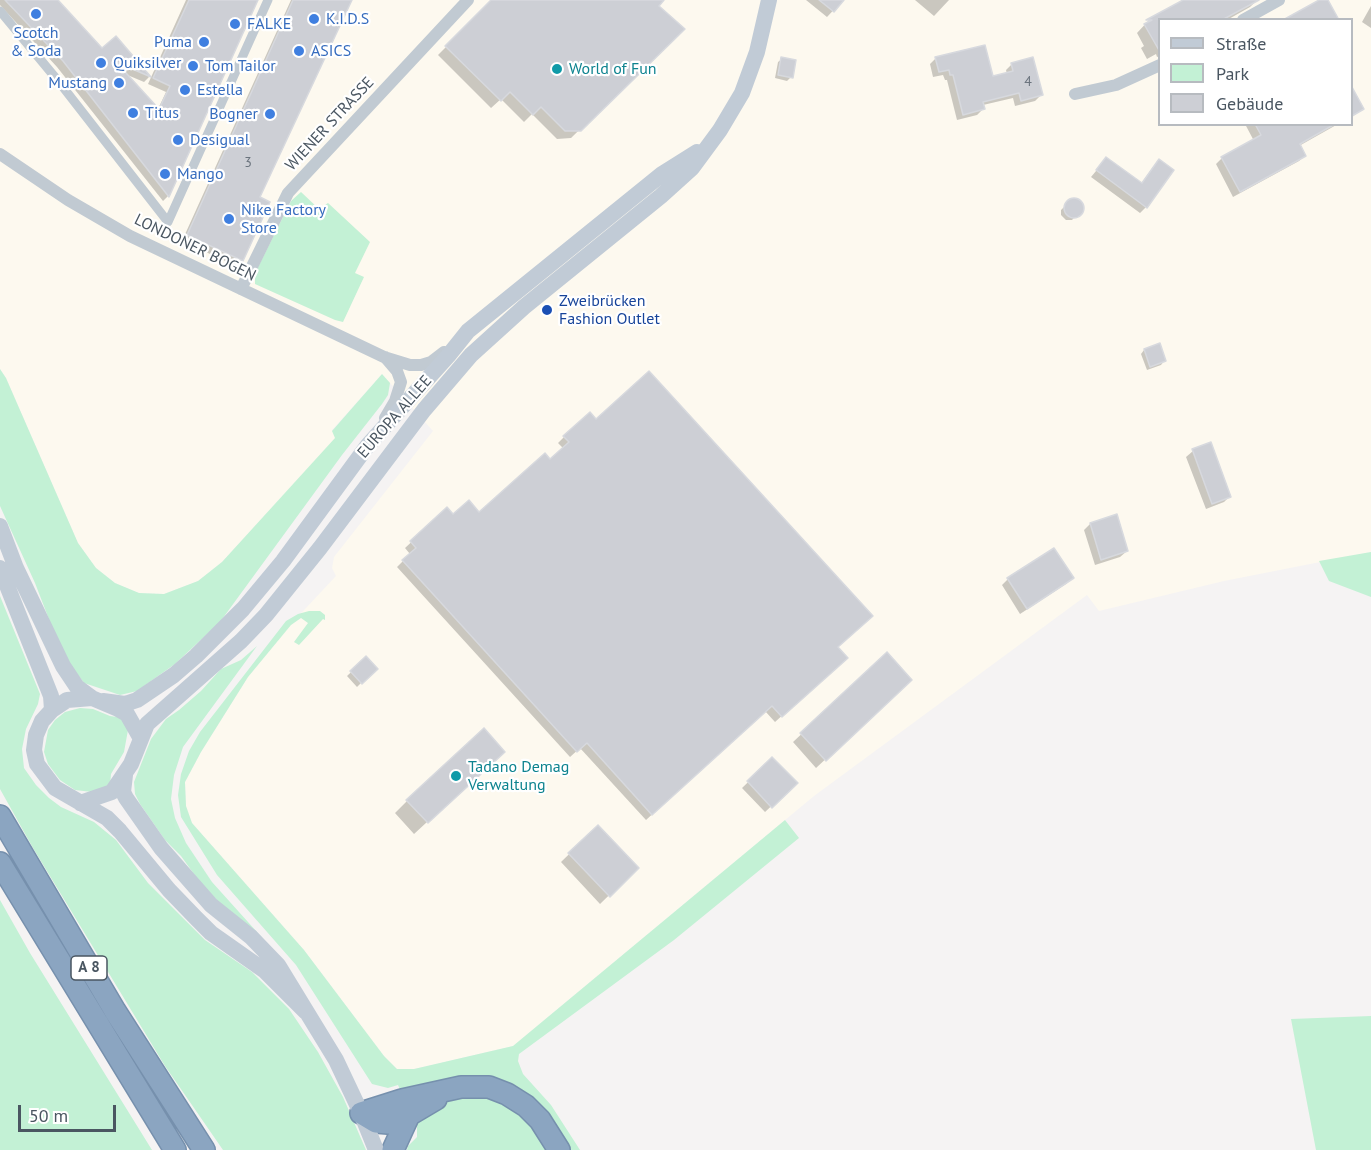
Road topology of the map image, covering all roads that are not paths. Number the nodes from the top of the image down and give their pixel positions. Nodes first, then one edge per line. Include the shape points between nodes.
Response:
1 (268, 0) edge
2 (468, 0) edge
3 (769, 0) edge
4 (1279, 0) edge
5 (0, 11) edge
6 (1248, 18) edge
7 (1158, 66) edge
8 (1075, 94) dead end
9 (710, 142) junction
10 (0, 154) edge
11 (241, 288) junction
12 (468, 331) junction
13 (384, 357) junction
14 (368, 445) junction
15 (0, 526) edge
16 (0, 568) edge
17 (98, 700) junction
18 (52, 710) junction
19 (140, 737) junction
20 (125, 772) junction
21 (80, 803) junction
22 (0, 816) edge
23 (0, 863) edge
24 (306, 1012) junction
25 (452, 1090) junction
26 (361, 1113) junction
27 (409, 1115) junction
28 (159, 1126) junction
29 (169, 1150) edge
30 (175, 1150) edge
31 (204, 1150) edge
32 (376, 1150) edge
33 (393, 1150) edge
34 (559, 1150) edge

1 - 5 street, LONDONER BOGEN via 168,222
2 - 11 street, WIENER STRASSE via 288,193
3 - 9 main road, EUROPA ALLEE via 750,74 732,112
4 - 6 street
7 - 8 street via 1116,85
9 - 12 main road, EUROPA ALLEE via 662,174
9 - 19 main road, EUROPA ALLEE via 675,184 471,355 266,615 153,718
10 - 11 street, LONDONER BOGEN via 113,227
11 - 13 street, LONDONER BOGEN
12 - 13 street, LONDONER BOGEN via 425,364 410,365
12 - 14 main road, EUROPA ALLEE
13 - 14 street via 400,375 400,386
14 - 17 main road, EUROPA ALLEE via 283,561 222,632 145,696 125,704
15 - 17 main road via 63,666 77,687
16 - 18 main road via 51,696
17 - 18 main road via 76,698
17 - 19 main road via 127,714
18 - 21 main road via 36,735 37,764 55,788
19 - 20 main road
20 - 21 main road via 112,792
20 - 24 main road via 126,798 152,836 211,905 269,954
21 - 24 main road via 107,818 184,907 212,933 265,971
22 - 31 highway, A 8 via 115,1011
23 - 28 highway, A 8
24 - 26 main road via 336,1060
25 - 26 highway
25 - 27 highway
25 - 34 highway via 489,1087 513,1097 532,1111
26 - 27 highway via 383,1123
26 - 32 main road
27 - 33 highway
28 - 29 highway
28 - 30 highway, A 8

